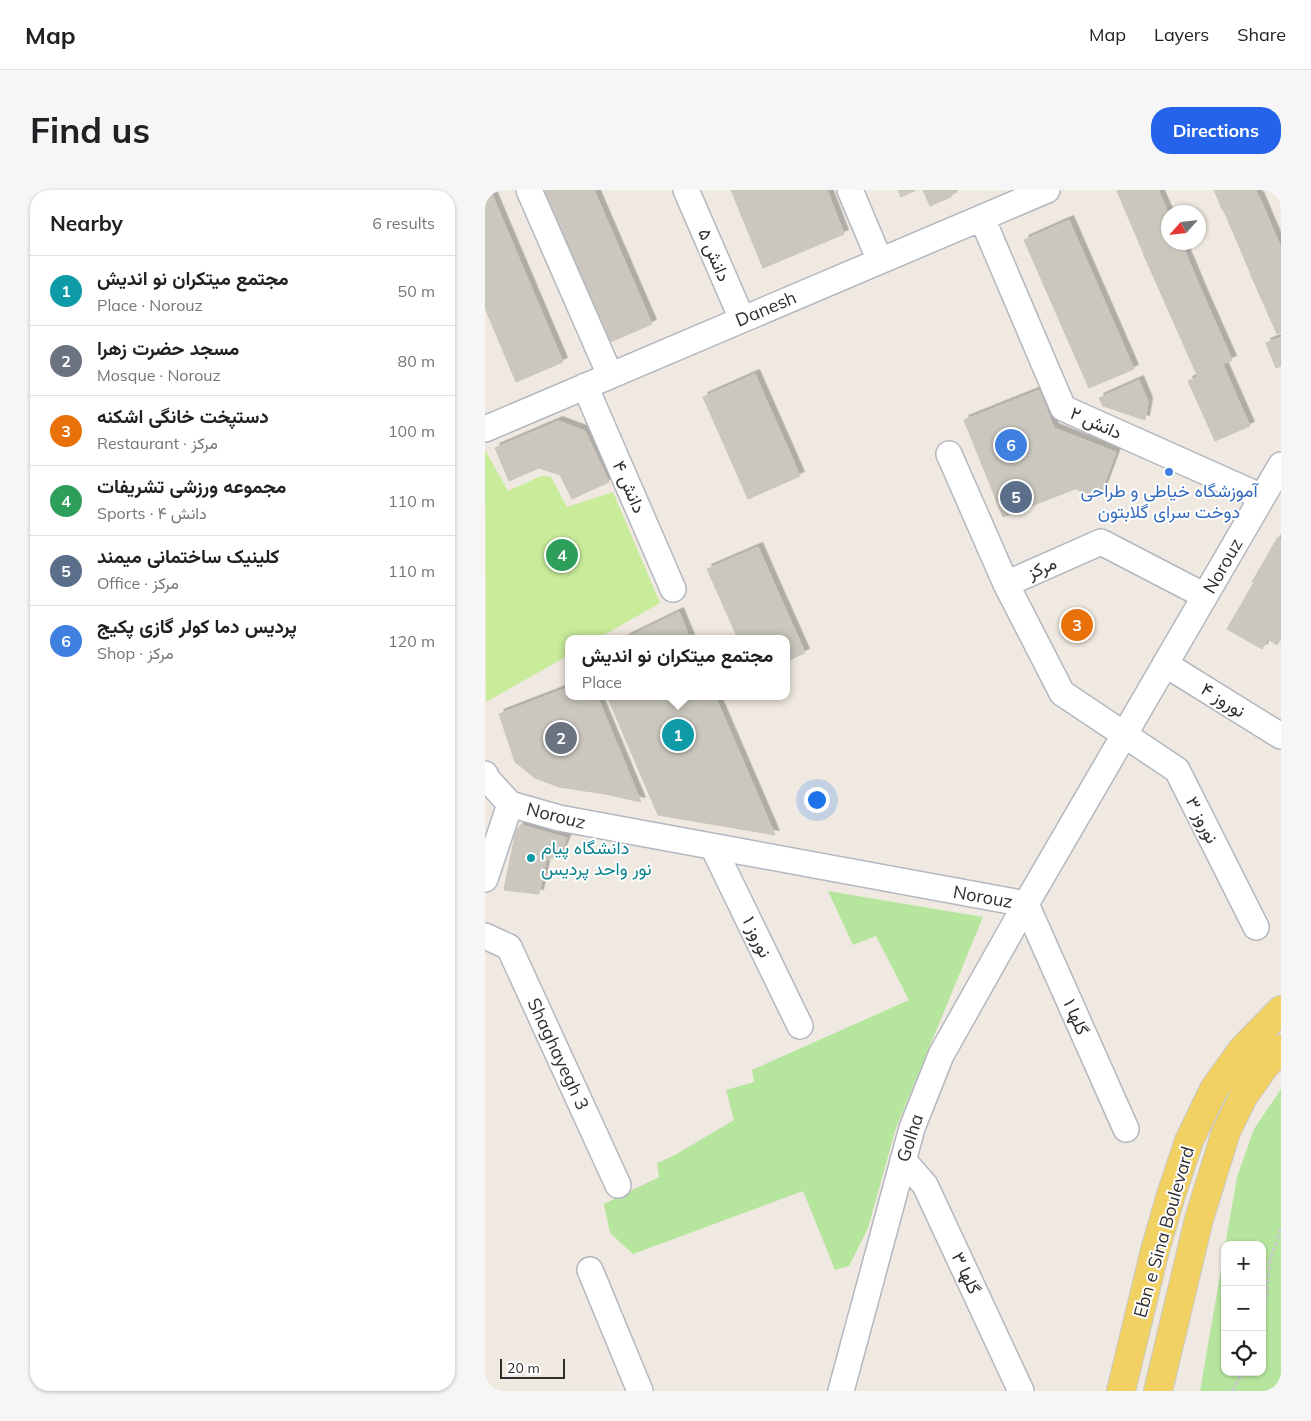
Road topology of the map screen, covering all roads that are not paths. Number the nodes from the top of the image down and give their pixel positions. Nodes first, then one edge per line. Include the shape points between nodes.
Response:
1 (529, 190) edge
2 (686, 190) edge
3 (850, 190) edge
4 (1047, 190) edge
5 (982, 218) junction
6 (880, 261) junction
7 (742, 319) junction
8 (610, 375) junction
9 (585, 386) junction
10 (485, 429) edge
11 (949, 454) dead end
12 (1281, 465) edge
13 (1262, 497) junction
14 (1006, 584) junction
15 (673, 589) dead end
16 (1205, 596) junction
17 (1165, 664) junction
18 (1125, 734) junction
19 (1281, 736) edge
20 (485, 774) edge
21 (510, 804) junction
22 (713, 847) junction
23 (485, 879) edge
24 (1026, 904) junction
25 (1257, 927) dead end
26 (485, 936) edge
27 (1281, 1010) edge
28 (801, 1026) dead end
29 (1281, 1049) edge
30 (1125, 1129) dead end
31 (903, 1160) junction
32 (618, 1185) dead end
33 (590, 1270) dead end
34 (640, 1391) edge
35 (841, 1391) edge
36 (1021, 1391) edge
37 (1121, 1391) edge
38 (1158, 1391) edge

1 - 8 street
2 - 7 street, دانش ۵
3 - 6 street
4 - 5 street, Danesh
5 - 6 street, Danesh
5 - 13 street, دانش ۲ via 1063,408
6 - 7 street, Danesh
7 - 8 street, Danesh
8 - 9 street, Danesh
9 - 10 street, Danesh
9 - 15 street, دانش ۴
11 - 14 street, مرکز
12 - 13 street, Norouz
13 - 16 street, Norouz
14 - 16 street, مرکز via 1101,542
14 - 18 street, نوروز ۳ via 1062,693
16 - 17 street, Norouz
17 - 18 street, Norouz
17 - 19 street, نوروز ۴
18 - 24 street, Norouz
18 - 25 street, نوروز ۳ via 1177,770
20 - 21 street, Norouz
21 - 22 street, Norouz via 559,818
21 - 23 street
22 - 24 street, Norouz
22 - 28 street, نوروز ۱
24 - 30 street, گلها ۱
24 - 31 street, Golha via 941,1055
26 - 32 street, Shaghayegh 3 via 509,947
27 - 37 main road, Ebn e Sina Boulevard via 1242,1050 1215,1089 1189,1141 1155,1250
29 - 38 main road, Ebn e Sina Boulevard via 1243,1098 1226,1132 1199,1219
31 - 35 street, Golha
31 - 36 street, گلها ۳ via 925,1185
33 - 34 street

